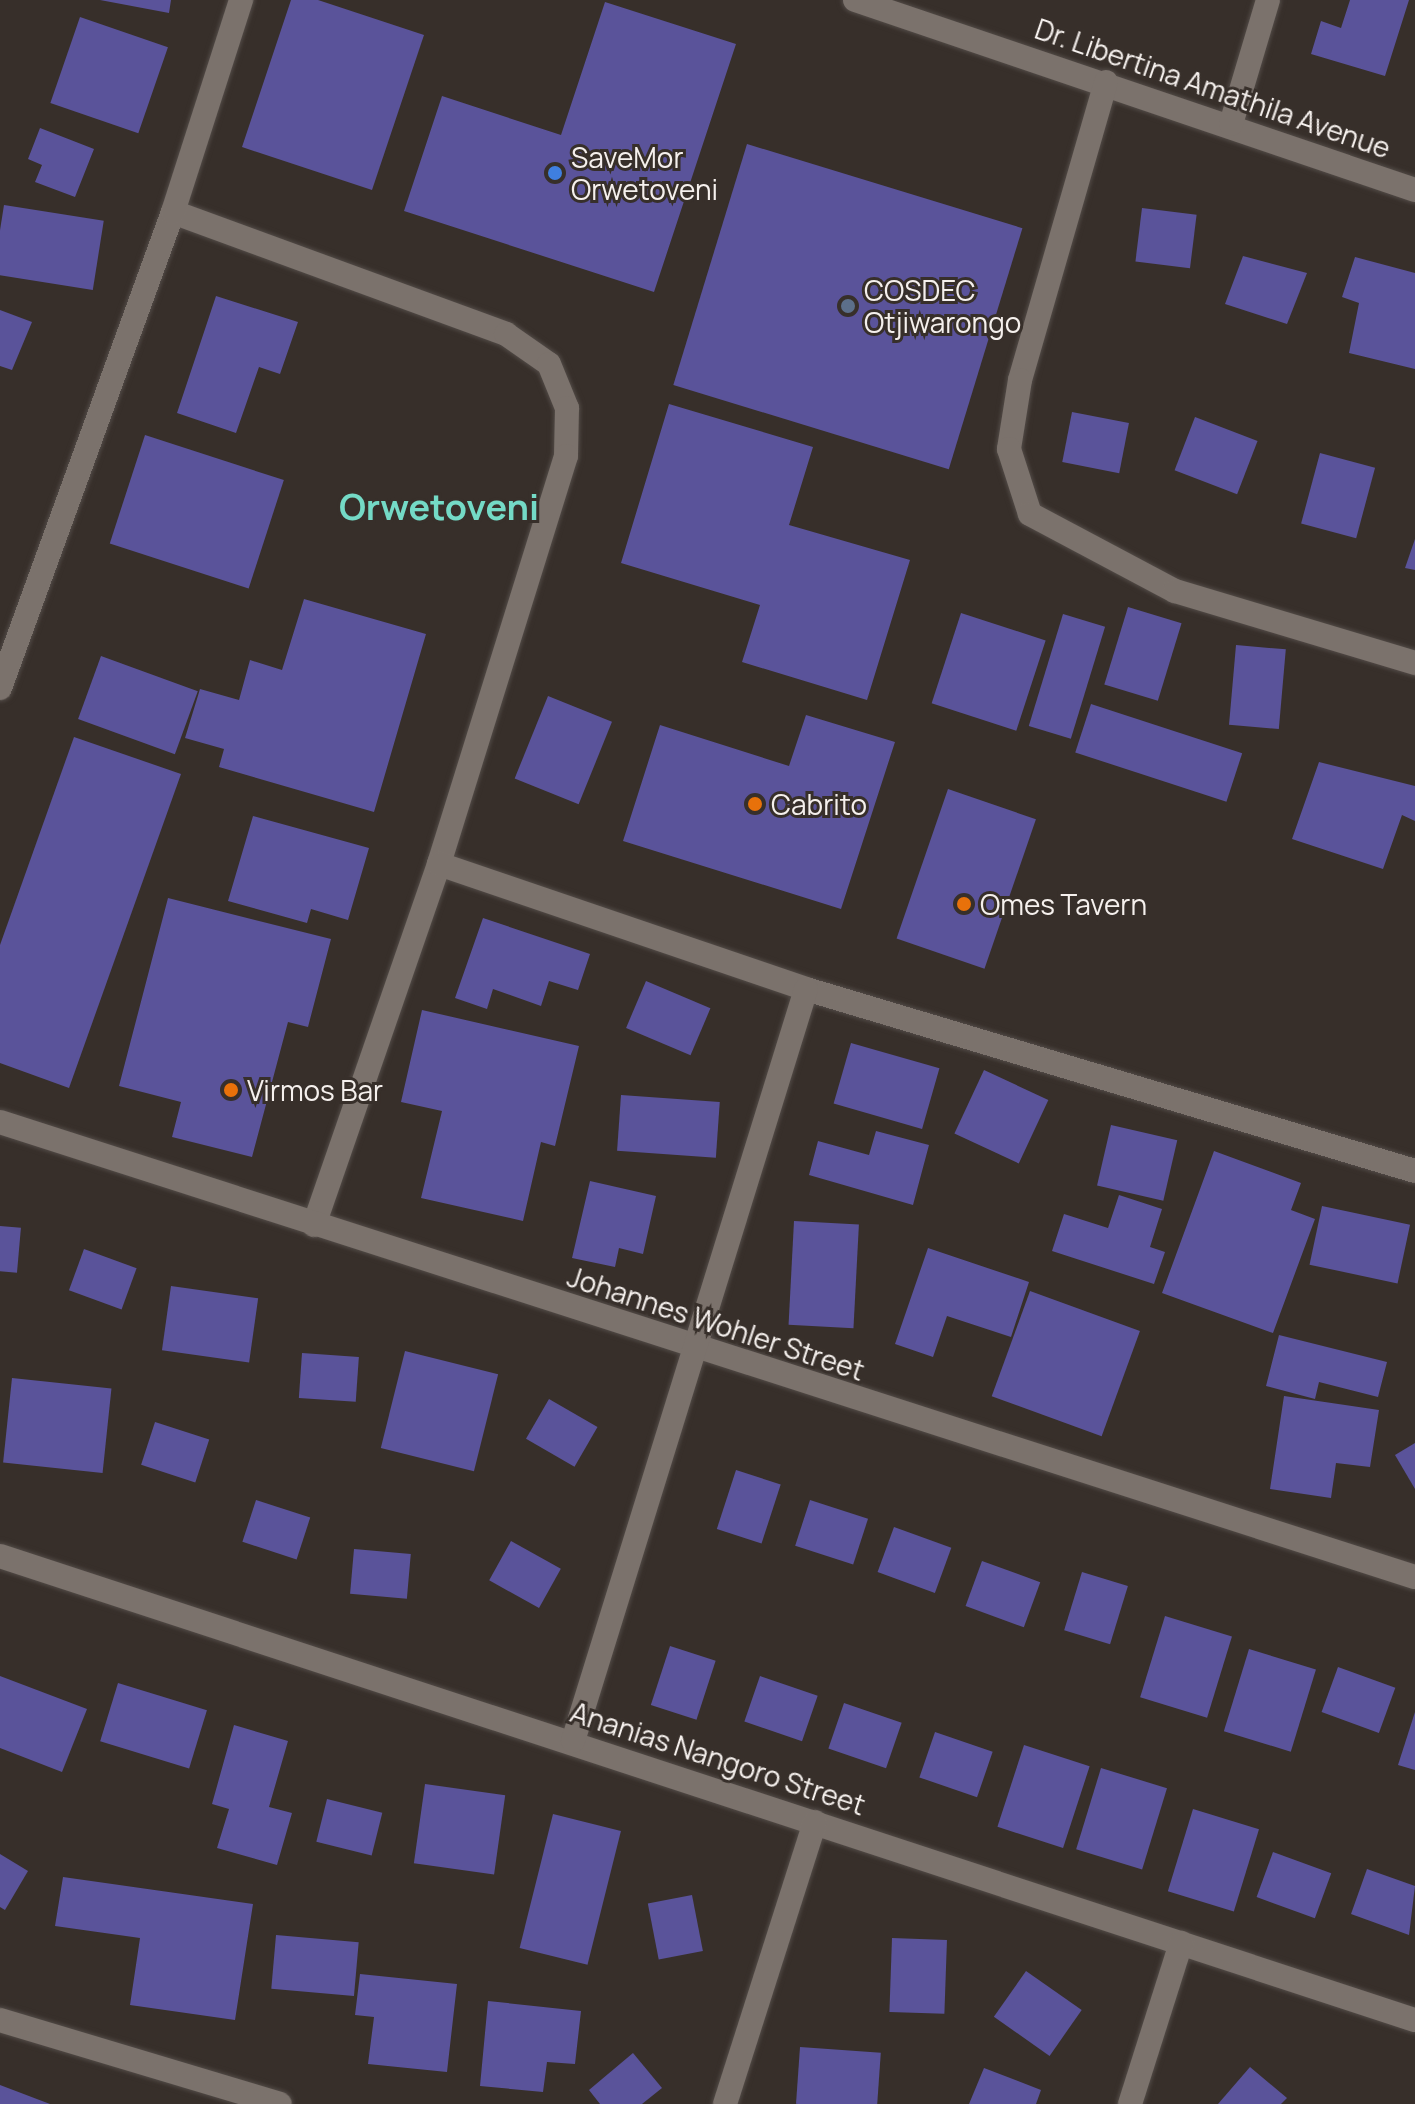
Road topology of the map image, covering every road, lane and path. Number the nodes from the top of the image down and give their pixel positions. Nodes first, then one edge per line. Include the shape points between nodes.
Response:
1 (241, 0) edge
2 (855, 0) edge
3 (1268, 0) edge
4 (1106, 82) junction
5 (1231, 124) junction
6 (1415, 190) edge
7 (173, 212) junction
8 (1415, 663) edge
9 (0, 688) edge
10 (439, 864) junction
11 (806, 989) junction
12 (0, 1122) edge
13 (1415, 1171) edge
14 (314, 1225) junction
15 (693, 1347) junction
16 (0, 1556) edge
17 (1415, 1577) edge
18 (573, 1741) junction
19 (815, 1822) junction
20 (1181, 1943) junction
21 (0, 2020) edge
22 (1415, 2020) edge
23 (280, 2104) edge
24 (725, 2104) edge
25 (1130, 2104) edge

1 - 7 street
2 - 4 street, Dr. Libertina Amathila Avenue
3 - 5 street
4 - 5 street, Dr. Libertina Amathila Avenue
4 - 8 street via 1020,380 1009,449 1030,514 1175,591
5 - 6 street, Dr. Libertina Amathila Avenue
7 - 9 street
7 - 10 street via 506,334 549,364 567,408 566,456
10 - 11 street
10 - 14 street
11 - 13 street
11 - 15 street
12 - 14 street, Johannes Wohler Street
14 - 15 street, Johannes Wohler Street
15 - 17 street, Johannes Wohler Street
15 - 18 street
16 - 18 street, Ananias Nangoro Street
18 - 19 street, Ananias Nangoro Street
19 - 20 street, Ananias Nangoro Street
19 - 24 street
20 - 22 street, Ananias Nangoro Street
20 - 25 street
21 - 23 street

